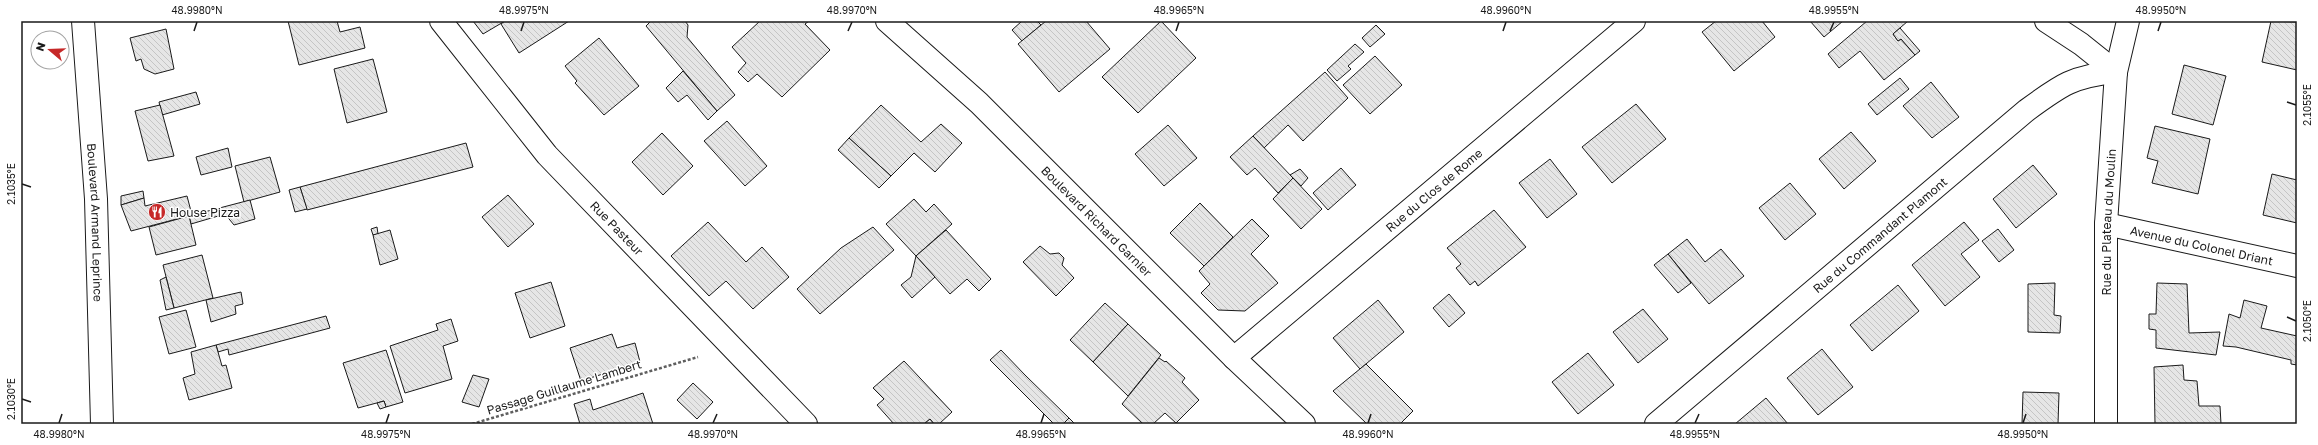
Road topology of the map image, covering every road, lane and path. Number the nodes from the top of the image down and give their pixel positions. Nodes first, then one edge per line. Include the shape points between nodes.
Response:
1 (83, 21) edge
2 (441, 21) edge
3 (887, 21) edge
4 (1634, 21) edge
5 (2046, 21) edge
6 (2128, 21) edge
7 (2116, 72) junction
8 (2106, 224) junction
9 (2297, 266) edge
10 (1234, 358) junction
11 (661, 367) dead end
12 (102, 424) edge
13 (472, 424) edge
14 (806, 424) edge
15 (1304, 424) edge
16 (1656, 424) edge
17 (2106, 424) edge

1 - 12 street, Boulevard Armand Leprince via 96,199
2 - 14 street, Rue Pasteur via 547,155
3 - 10 street, Boulevard Richard Garnier via 979,103
4 - 10 street, Rue du Clos de Rome
5 - 7 street via 2081,44
6 - 7 street, Rue du Plateau du Moulin
7 - 8 street, Rue du Plateau du Moulin
7 - 16 street, Rue du Commandant Plamont via 2090,74 2062,84 2027,110
8 - 9 street, Avenue du Colonel Driant
8 - 17 street, Rue du Plateau du Moulin
10 - 15 street, Boulevard Richard Garnier
11 - 13 path, Passage Guillaume Lambert

